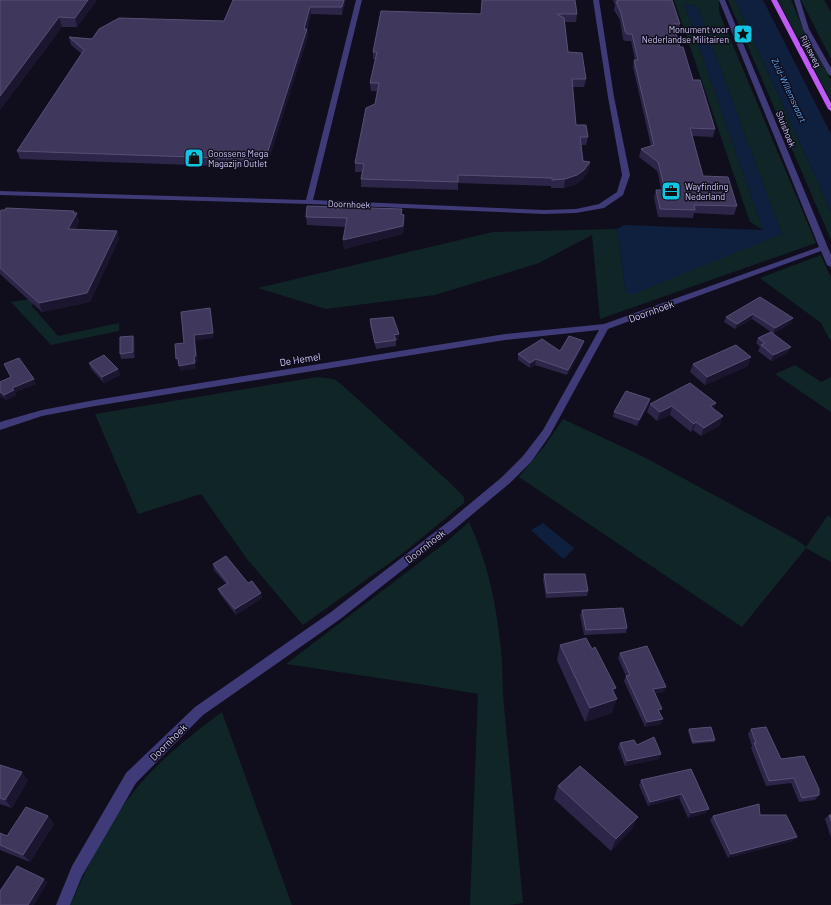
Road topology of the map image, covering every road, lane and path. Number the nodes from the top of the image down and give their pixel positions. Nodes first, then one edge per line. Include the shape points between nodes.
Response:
1 (359, 0) edge
2 (596, 0) edge
3 (722, 0) edge
4 (774, 0) edge
5 (797, 0) edge
6 (831, 74) edge
7 (831, 109) edge
8 (0, 193) edge
9 (309, 202) junction
10 (824, 248) junction
11 (831, 265) edge
12 (605, 327) junction
13 (0, 426) edge
14 (63, 905) edge

1 - 9 street
2 - 9 street, Doornhoek via 626,175 620,192 601,206 544,212
3 - 10 street, Sluishoek
4 - 7 main road, Rijksweg
5 - 6 street, Rijksweg via 806,29
8 - 9 street, Doornhoek
10 - 11 street, Sluishoek
10 - 12 street, Doornhoek
12 - 13 street, De Hemel via 505,336 110,400 42,413
12 - 14 street, Doornhoek via 547,432 527,459 506,480 334,616 199,711 131,778 77,871

